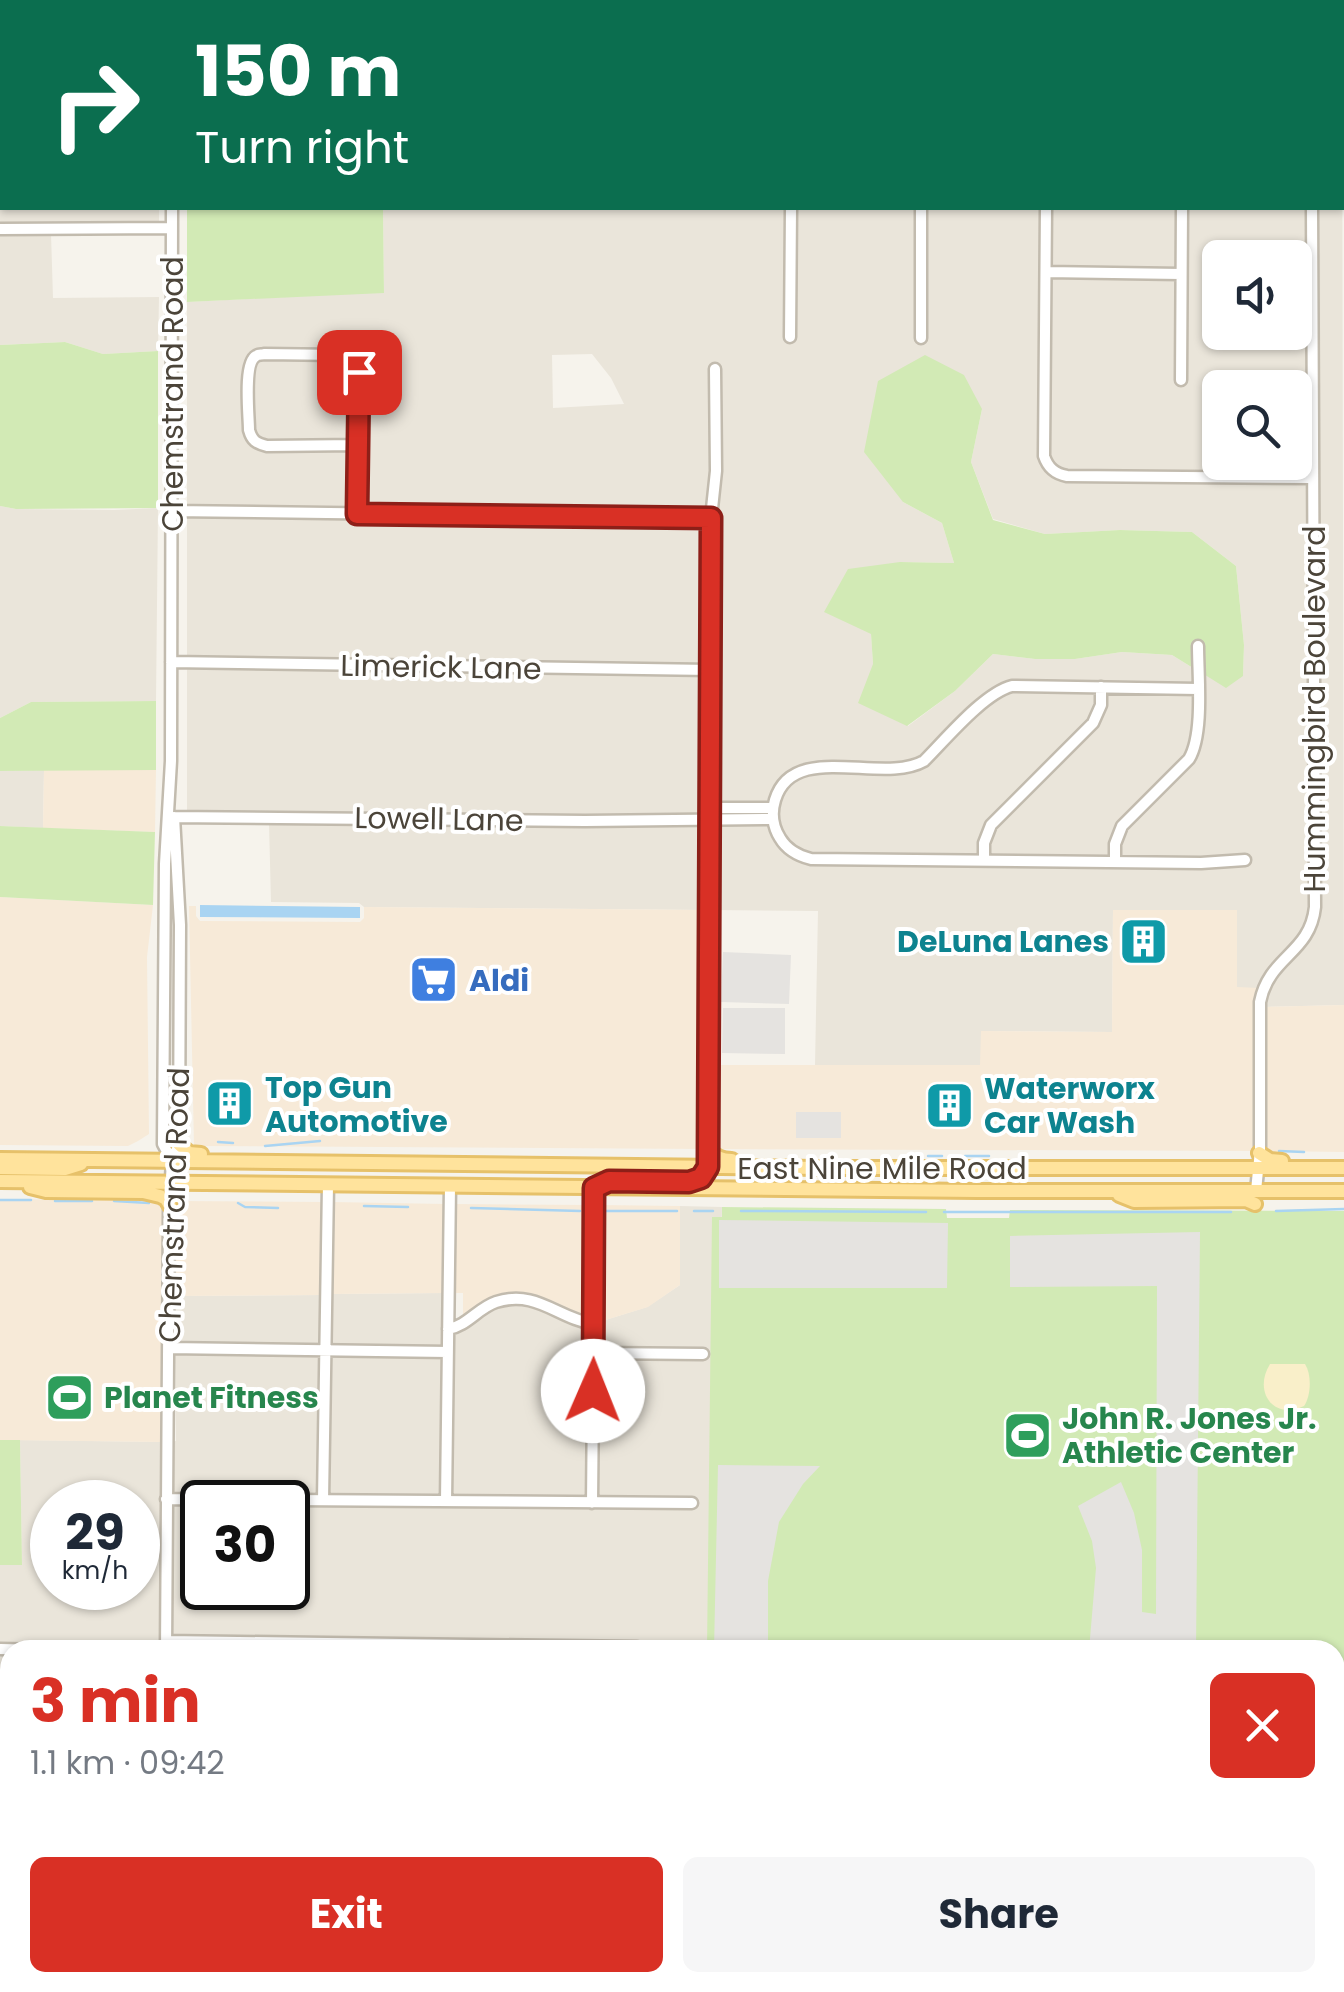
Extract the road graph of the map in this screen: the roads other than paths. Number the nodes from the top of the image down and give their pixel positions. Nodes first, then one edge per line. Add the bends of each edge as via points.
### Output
1 (172, 210) edge
2 (791, 210) edge
3 (921, 210) edge
4 (1046, 210) edge
5 (1182, 210) edge
6 (1312, 210) edge
7 (172, 228) junction
8 (0, 229) edge
9 (1046, 272) junction
10 (1181, 274) junction
11 (790, 337) dead end
12 (921, 338) dead end
13 (715, 368) dead end
14 (1181, 380) dead end
15 (358, 444) junction
16 (1313, 478) junction
17 (172, 511) junction
18 (357, 514) junction
19 (711, 518) junction
20 (1198, 646) dead end
21 (172, 662) junction
22 (711, 670) junction
23 (1101, 687) junction
24 (1198, 689) junction
25 (710, 808) junction
26 (773, 814) junction
27 (171, 817) junction
28 (710, 821) junction
29 (1245, 860) dead end
30 (984, 861) junction
31 (1115, 862) junction
32 (179, 1144) junction
33 (708, 1148) junction
34 (1259, 1153) junction
35 (535, 1155) dead end
36 (0, 1159) edge
37 (93, 1160) junction
38 (172, 1161) junction
39 (384, 1163) junction
40 (497, 1165) junction
41 (517, 1165) junction
42 (1344, 1165) edge
43 (672, 1167) junction
44 (708, 1167) junction
45 (819, 1168) junction
46 (976, 1168) junction
47 (1258, 1168) junction
48 (3, 1176) edge
49 (1344, 1176) edge
50 (172, 1183) junction
51 (328, 1185) junction
52 (450, 1186) junction
53 (594, 1188) junction
54 (708, 1190) junction
55 (857, 1190) junction
56 (1344, 1190) edge
57 (1013, 1191) junction
58 (1256, 1197) junction
59 (170, 1206) junction
60 (594, 1324) junction
61 (448, 1329) junction
62 (168, 1348) junction
63 (325, 1350) junction
64 (448, 1352) junction
65 (594, 1353) junction
66 (703, 1354) dead end
67 (166, 1498) junction
68 (323, 1500) junction
69 (446, 1501) junction
70 (592, 1503) junction
71 (692, 1504) dead end
72 (166, 1640) edge

1 - 7 street, Chemstrand Road
2 - 11 street
3 - 12 street
4 - 9 street
5 - 10 street
6 - 16 street, Hummingbird Boulevard
7 - 8 street
7 - 17 street, Chemstrand Road
9 - 10 street
9 - 16 street via 1044,456 1054,472
10 - 14 street
13 - 19 street
15 - 15 street via 359,372 350,360 264,354 251,360 251,439 266,446
15 - 18 street
16 - 34 street, Hummingbird Boulevard via 1315,907 1306,939 1273,970 1262,991
17 - 18 street
17 - 21 street, Chemstrand Road
18 - 19 street
19 - 22 street
20 - 24 street
21 - 22 street, Limerick Lane
21 - 27 street, Chemstrand Road
22 - 25 street
23 - 24 street
23 - 26 street via 1002,689 915,766 804,770 782,784
23 - 30 street via 1093,723 991,825
24 - 31 street via 1194,751 1122,826
25 - 26 street
25 - 28 street
26 - 28 street, Lowell Lane
26 - 30 street via 779,838 812,859
27 - 28 street, Lowell Lane
27 - 32 street, Chemstrand Road via 180,925
27 - 38 street, Chemstrand Road via 163,1144
28 - 33 street
29 - 31 street
30 - 31 street
32 - 38 street, Chemstrand Road
32 - 40 main road via 200,1154 475,1158
33 - 44 street
33 - 45 main road via 723,1160
34 - 42 main road via 1270,1160
34 - 47 street, Hummingbird Boulevard
35 - 43 main road via 654,1160
36 - 37 main road, East Nine Mile Road
37 - 38 main road, East Nine Mile Road
37 - 48 main road
38 - 39 main road, East Nine Mile Road
38 - 48 main road via 161,1174
38 - 50 street, Chemstrand Road
39 - 40 main road, East Nine Mile Road
39 - 50 main road via 352,1172 199,1168 179,1173
40 - 41 main road, East Nine Mile Road
41 - 43 main road, East Nine Mile Road
41 - 52 main road via 468,1172
42 - 47 main road, East Nine Mile Road
43 - 44 main road, East Nine Mile Road
44 - 45 main road, East Nine Mile Road
44 - 53 main road via 689,1182 609,1181
44 - 54 street
45 - 46 main road, East Nine Mile Road
46 - 47 main road, East Nine Mile Road
46 - 55 main road via 967,1185
47 - 57 main road via 1243,1183 1034,1184
47 - 58 street, Hummingbird Boulevard
48 - 50 main road, East Nine Mile Road
48 - 59 main road via 46,1192 143,1192
49 - 58 main road via 1270,1178
50 - 51 main road, East Nine Mile Road
50 - 59 street, Chemstrand Road
51 - 52 main road, East Nine Mile Road
51 - 63 street
52 - 53 main road, East Nine Mile Road
52 - 61 street
53 - 54 main road, East Nine Mile Road
53 - 60 street
54 - 55 main road, East Nine Mile Road
55 - 57 main road, East Nine Mile Road
56 - 58 main road, East Nine Mile Road
57 - 58 main road, East Nine Mile Road
59 - 62 street, Chemstrand Road
60 - 61 street via 535,1301 511,1299
60 - 65 street
61 - 64 street
62 - 63 street
62 - 67 street, Chemstrand Road
63 - 64 street
63 - 68 street
64 - 69 street
65 - 66 street
65 - 70 street
67 - 68 street
67 - 72 street, Chemstrand Road
68 - 69 street
69 - 70 street
70 - 71 street

